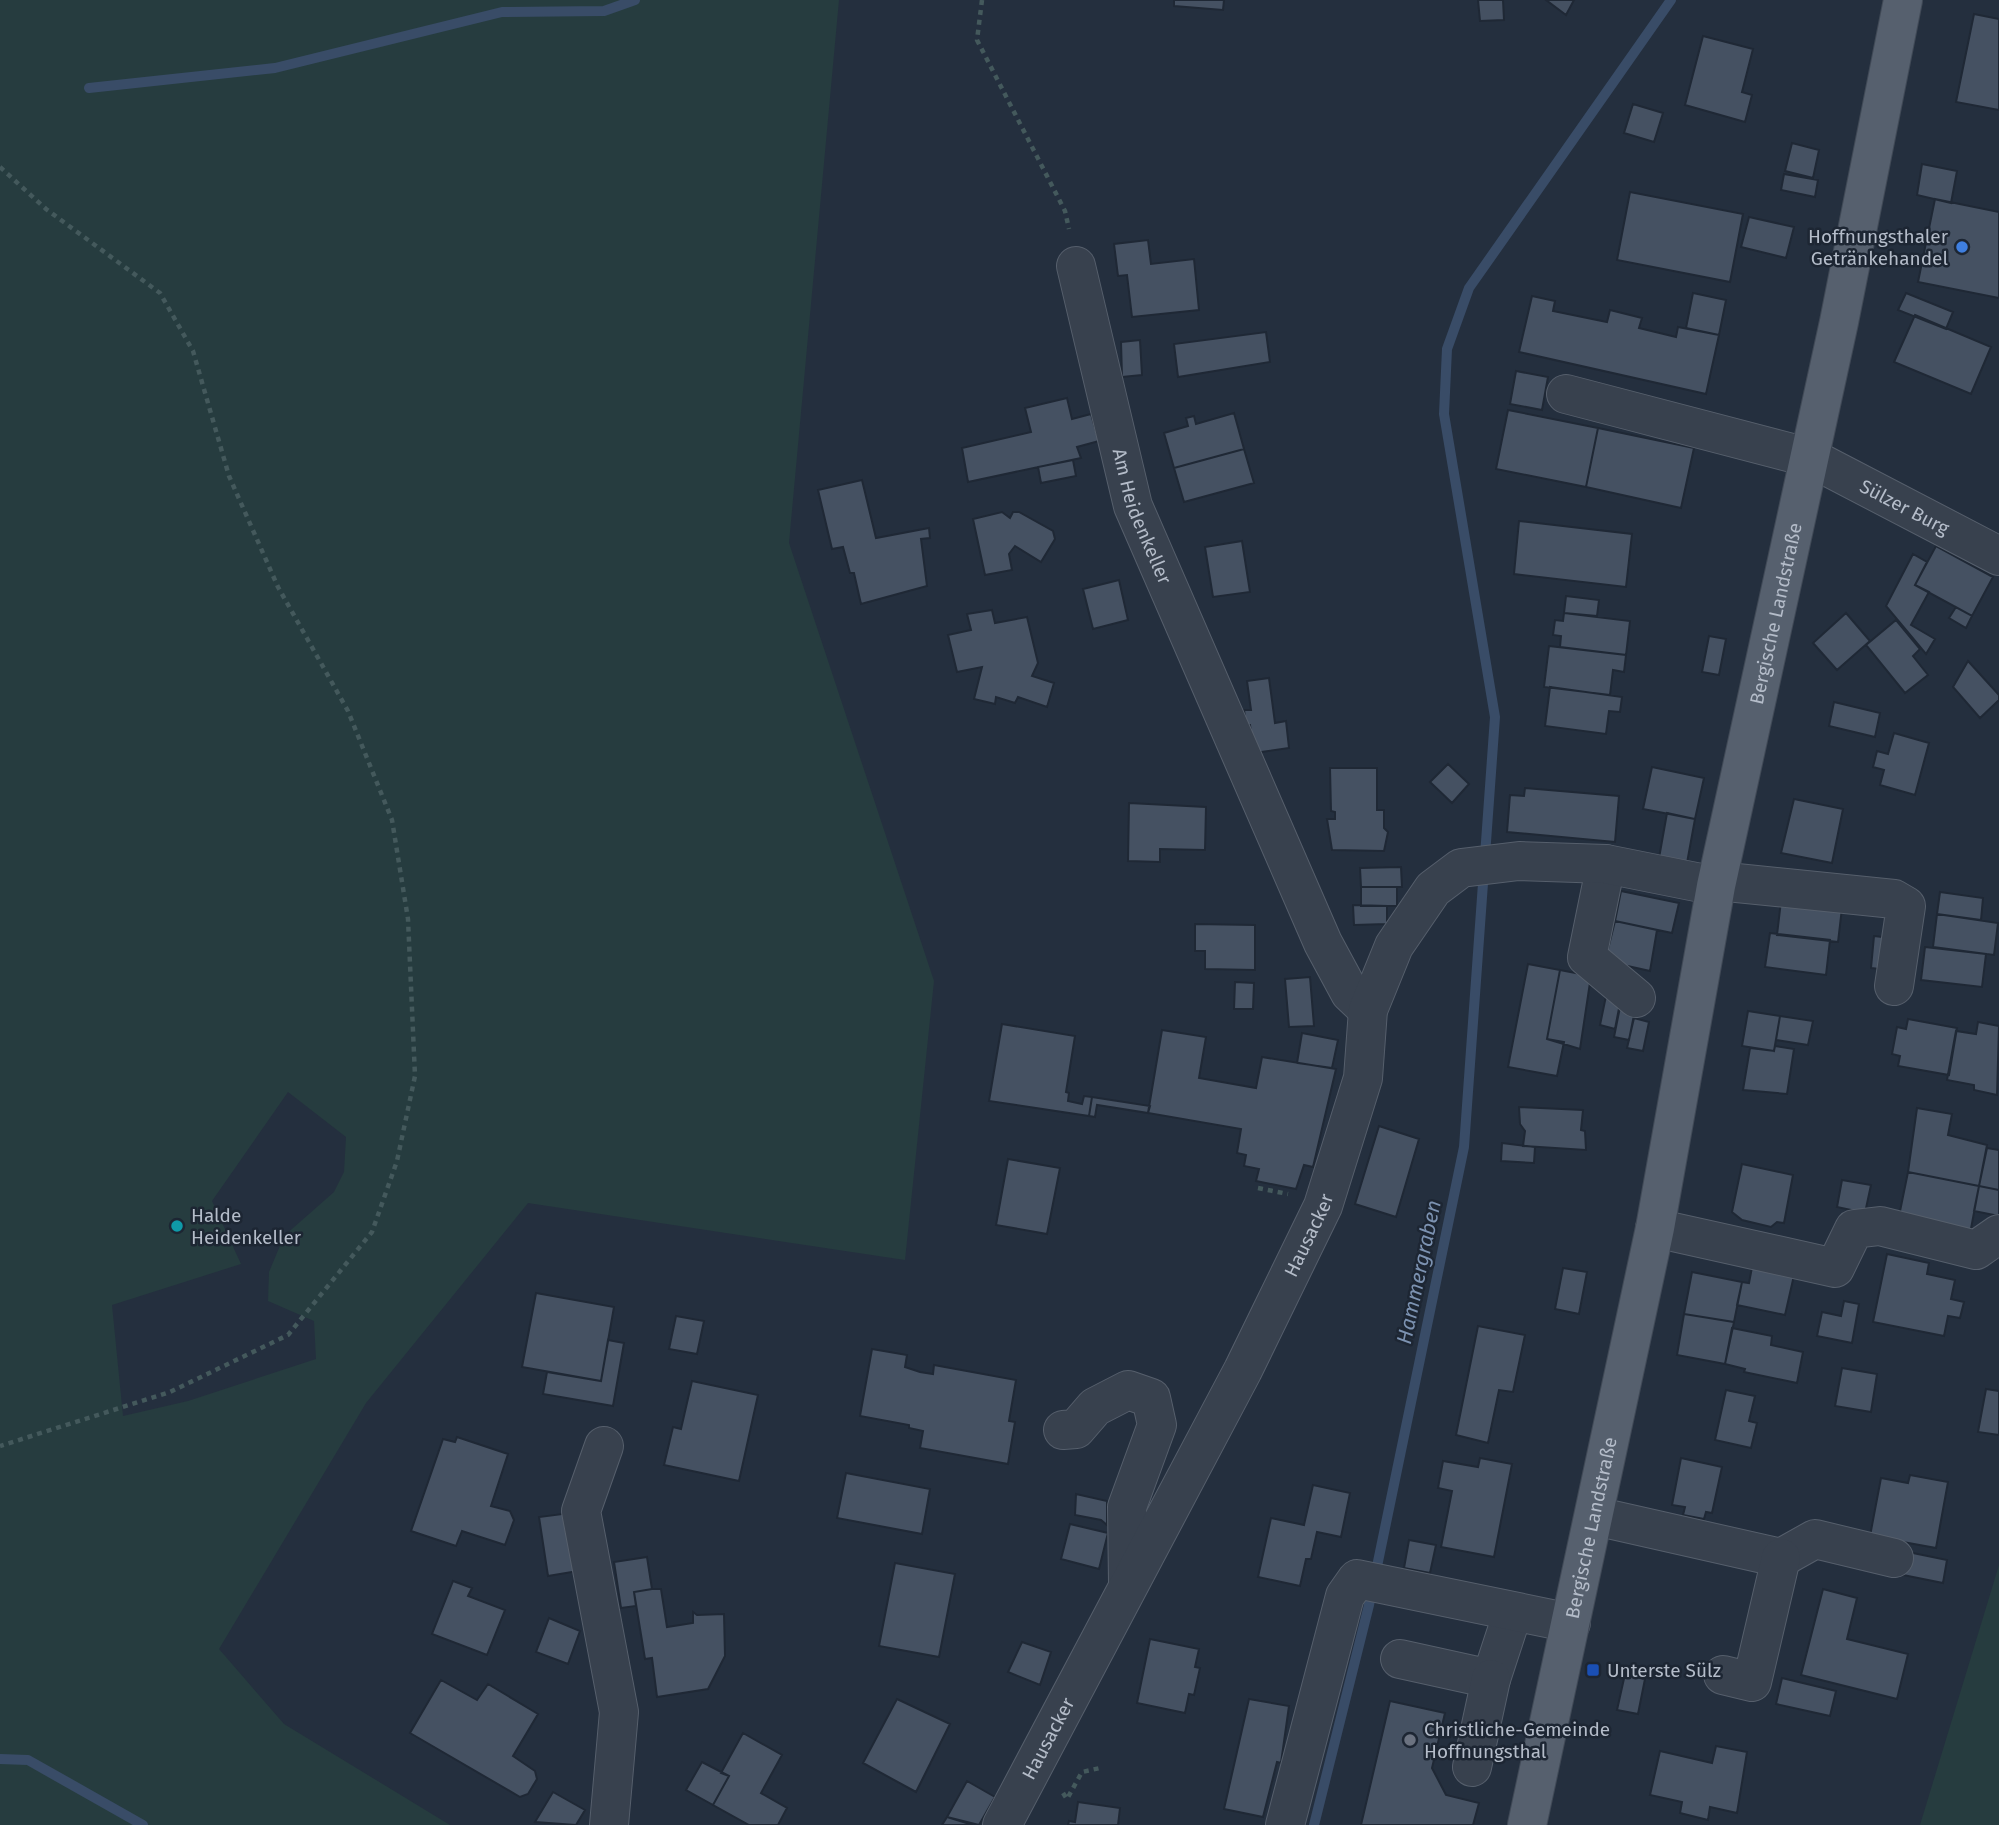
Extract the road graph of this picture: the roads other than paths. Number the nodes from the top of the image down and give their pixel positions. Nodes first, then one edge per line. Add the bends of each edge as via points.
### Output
1 (1903, 0) edge
2 (1076, 266) road end
3 (1566, 394) dead end
4 (1811, 458) junction
5 (1999, 556) edge
6 (1606, 864) junction
7 (1716, 884) junction
8 (1894, 986) dead end
9 (1636, 998) dead end
10 (1368, 1010) junction
11 (1655, 1228) junction
12 (1999, 1234) edge
13 (1063, 1430) dead end
14 (604, 1447) dead end
15 (1595, 1516) junction
16 (1781, 1558) junction
17 (1894, 1558) dead end
18 (1128, 1588) junction
19 (1513, 1612) junction
20 (1571, 1623) junction
21 (1400, 1659) dead end
22 (1723, 1675) dead end
23 (1491, 1679) junction
24 (1472, 1768) dead end
25 (609, 1825) edge
26 (1003, 1825) edge
27 (1285, 1825) edge
28 (1527, 1825) edge

1 - 4 main road, Bergische Landstraße
2 - 10 street, Am Heidenkeller via 1133,506 1323,943 1350,993
3 - 4 street, Sülzer Burg
4 - 5 street, Sülzer Burg
4 - 7 main road, Bergische Landstraße
6 - 7 street, Hausacker
6 - 9 street via 1587,957
6 - 10 street, Hausacker via 1519,861 1461,869 1433,889 1400,936
7 - 8 street, Hausacker via 1894,899 1906,906
7 - 11 main road, Bergische Landstraße
10 - 18 street, Hausacker via 1363,1078 1324,1206
11 - 12 street via 1835,1268 1854,1229 1880,1226 1976,1250
11 - 15 main road, Bergische Landstraße
13 - 18 street via 1076,1429 1095,1407 1128,1390 1152,1398 1157,1425 1127,1507
14 - 25 street via 581,1511 619,1712
15 - 16 street
15 - 20 main road, Bergische Landstraße
16 - 17 street via 1815,1539
16 - 22 street via 1752,1682
18 - 26 street, Hausacker
19 - 20 street
19 - 23 street
19 - 27 street via 1372,1582 1345,1596
20 - 28 main road, Bergische Landstraße
21 - 23 street
23 - 24 street

